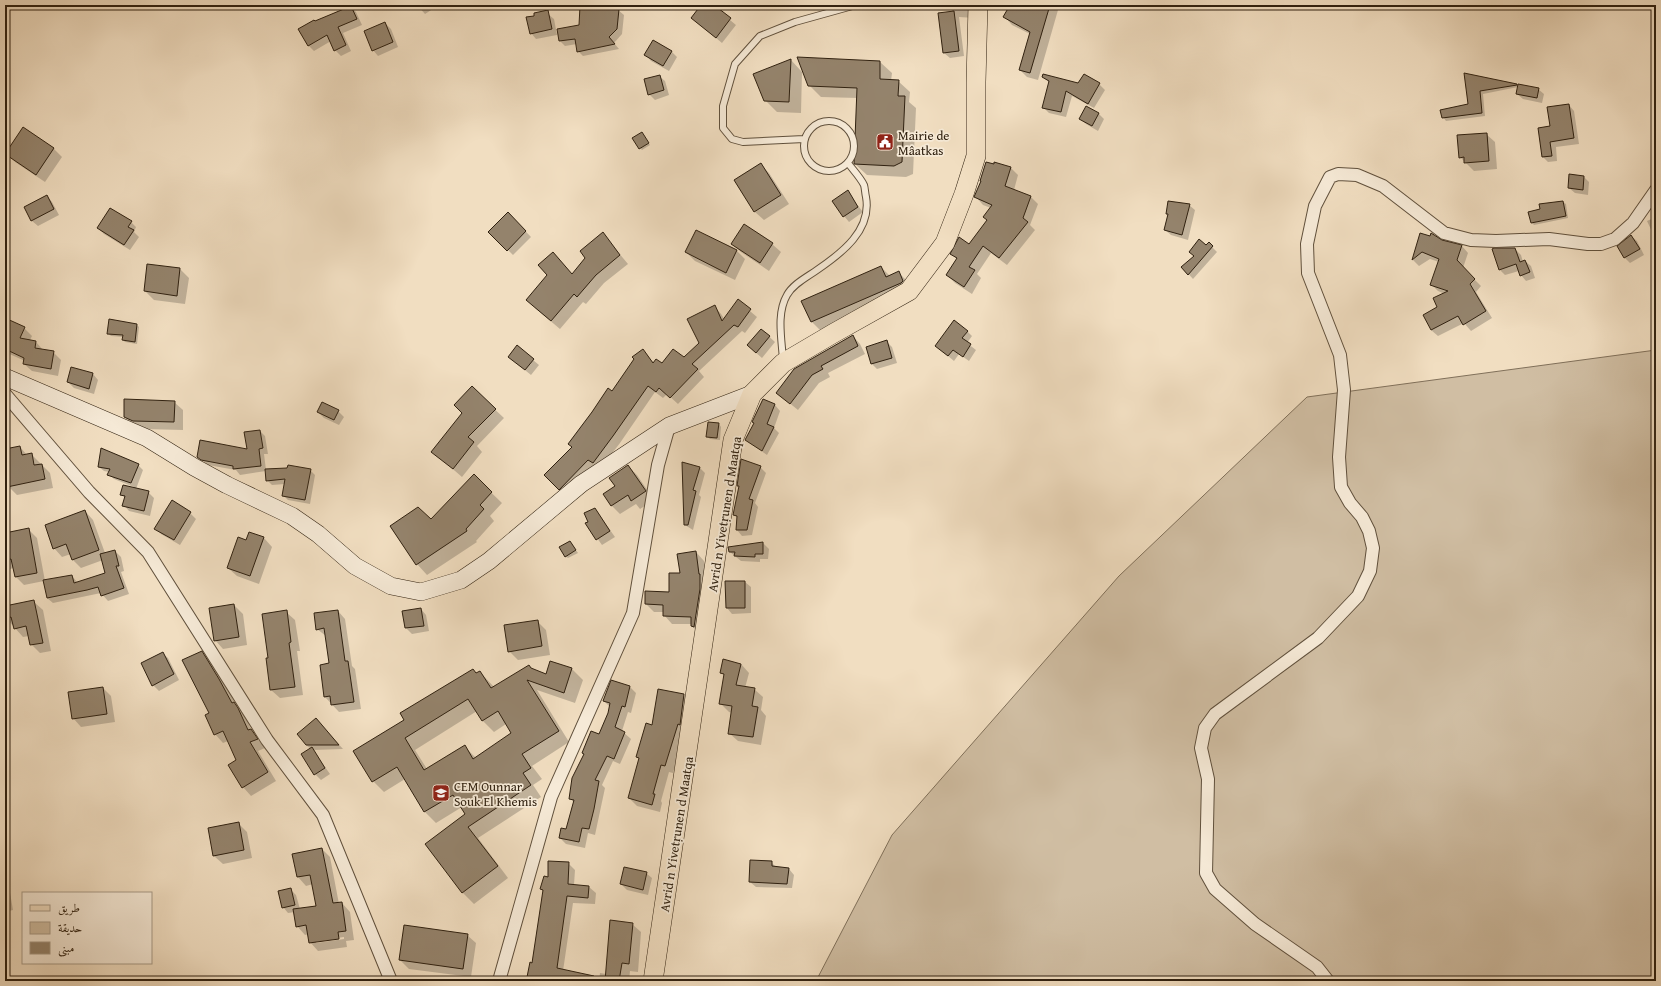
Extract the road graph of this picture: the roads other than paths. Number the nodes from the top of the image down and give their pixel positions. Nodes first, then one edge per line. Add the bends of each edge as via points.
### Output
1 (856, 5) edge
2 (978, 5) edge
3 (804, 139) junction
4 (848, 163) junction
5 (1656, 190) edge
6 (783, 363) junction
7 (5, 377) edge
8 (5, 394) edge
9 (752, 394) junction
10 (669, 426) junction
11 (391, 981) edge
12 (499, 981) edge
13 (653, 981) edge
14 (1328, 981) edge

1 - 3 lane via 795,22 760,36 735,64 724,106 723,128 732,139 743,142
2 - 6 main road, Avrid n Yivetṛunen d Maatqa via 976,156 945,243 909,292
3 - 4 lane via 805,155 815,168 831,171
3 - 4 lane via 814,125 822,121 839,122 846,127 854,142 854,151
4 - 6 lane via 864,185 866,219 856,237 786,295 780,328
5 - 14 street via 1633,223 1615,239 1601,244 1549,239 1470,240 1444,233 1383,186 1357,174 1338,174 1330,177 1315,206 1307,244 1308,273 1340,355 1344,390 1339,457 1341,487 1369,531 1373,548 1370,571 1358,596 1318,638 1215,714 1205,728 1200,748 1208,779 1206,873 1215,889 1255,924 1317,967
6 - 9 main road, Avrid n Yivetṛunen d Maatqa
7 - 10 street via 147,438 214,478 292,516 318,534 355,566 391,586 421,592 461,580 489,561 581,484
8 - 11 street via 89,492 148,552 267,740 323,815
9 - 10 street
9 - 13 main road, Avrid n Yivetṛunen d Maatqa via 734,440
10 - 12 street via 658,465 633,613 551,797

